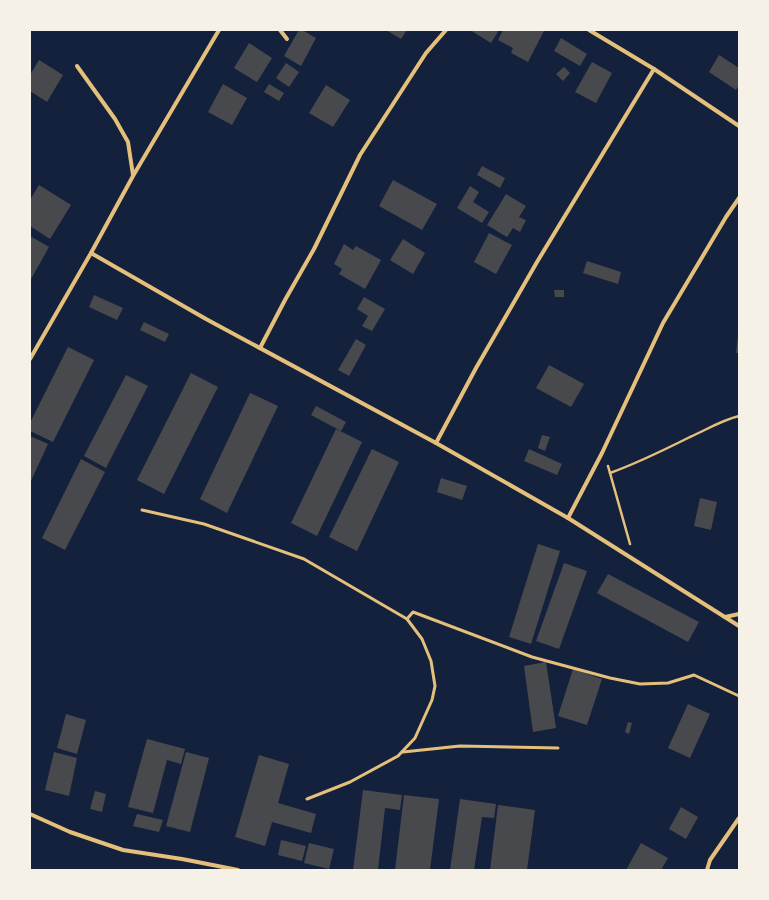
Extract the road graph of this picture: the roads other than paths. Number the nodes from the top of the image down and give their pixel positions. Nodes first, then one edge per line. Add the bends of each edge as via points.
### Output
1 (219, 30) edge
2 (280, 30) edge
3 (446, 30) edge
4 (589, 30) edge
5 (287, 39) dead end
6 (77, 66) dead end
7 (654, 69) junction
8 (739, 126) edge
9 (133, 176) junction
10 (739, 198) edge
11 (91, 253) junction
12 (260, 348) junction
13 (30, 359) edge
14 (436, 443) junction
15 (142, 510) dead end
16 (568, 518) junction
17 (739, 614) edge
18 (725, 617) junction
19 (407, 619) junction
20 (739, 626) edge
21 (739, 696) edge
22 (558, 748) dead end
23 (402, 752) junction
24 (307, 799) dead end
25 (30, 814) edge
26 (739, 818) edge
27 (238, 870) edge
28 (707, 870) edge

1 - 9 street
2 - 5 street
3 - 12 street via 426,53 360,155 314,249
4 - 7 street
6 - 9 street via 115,119 128,142
7 - 8 street
7 - 14 street via 537,262
9 - 11 street
10 - 16 street via 664,323
11 - 12 street
11 - 13 street
12 - 14 street
14 - 16 street
15 - 19 lane via 204,524 304,560
16 - 18 street
17 - 18 street
18 - 20 street
19 - 21 lane via 413,612 532,657 610,678 640,684 668,683 694,675
19 - 23 lane via 422,639 431,661 435,686 432,700 415,738
22 - 23 lane via 460,746
23 - 24 lane via 350,782
25 - 27 street via 70,832 123,850
26 - 28 street via 710,860

